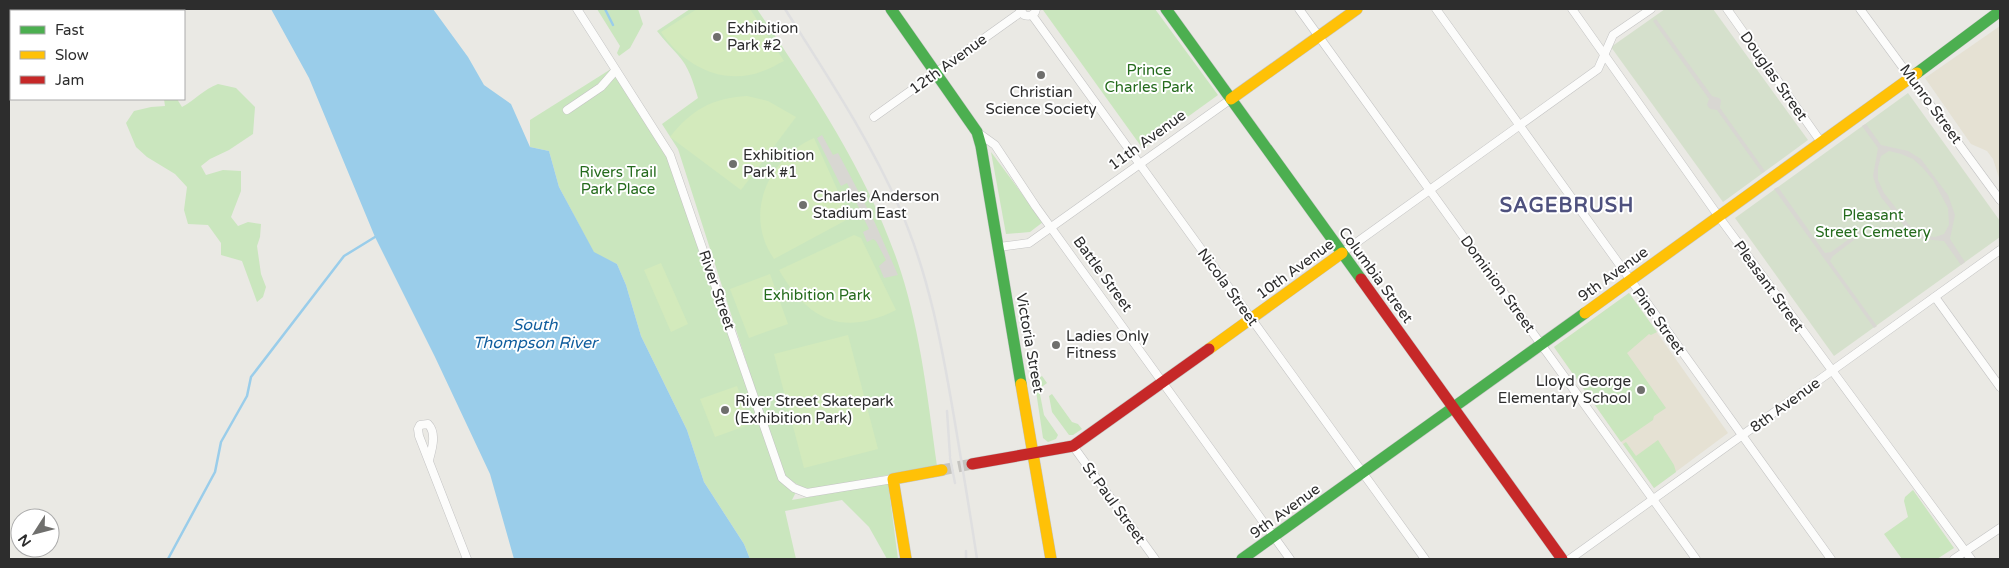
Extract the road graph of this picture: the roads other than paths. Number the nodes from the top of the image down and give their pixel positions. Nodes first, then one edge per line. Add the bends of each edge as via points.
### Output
1 (577, 9) edge
2 (891, 9) edge
3 (1166, 9) edge
4 (1299, 9) edge
5 (1357, 9) edge
6 (1436, 9) edge
7 (1572, 9) edge
8 (1651, 9) edge
9 (1727, 9) edge
10 (1860, 9) edge
11 (1021, 10) edge
12 (2000, 11) edge
13 (1034, 12) edge
14 (1318, 36) junction
15 (1605, 53) junction
16 (615, 71) junction
17 (937, 72) junction
18 (1912, 78) junction
19 (1231, 99) junction
20 (567, 110) dead end
21 (874, 117) dead end
22 (1520, 126) junction
23 (977, 132) junction
24 (1821, 142) junction
25 (1139, 164) junction
26 (1430, 190) junction
27 (2000, 200) edge
28 (1719, 217) junction
29 (1050, 226) junction
30 (999, 247) junction
31 (2000, 250) edge
32 (1342, 253) junction
33 (1630, 280) junction
34 (1935, 297) junction
35 (1251, 319) junction
36 (1541, 345) junction
37 (1832, 371) junction
38 (1162, 382) junction
39 (2000, 387) edge
40 (1453, 408) junction
41 (1742, 436) junction
42 (1073, 446) junction
43 (1032, 454) junction
44 (429, 460) dead end
45 (972, 464) tunnel mouth
46 (942, 470) tunnel mouth
47 (1363, 473) junction
48 (893, 479) junction
49 (1653, 500) junction
50 (2000, 528) edge
51 (1274, 537) junction
52 (1965, 551) junction
53 (468, 559) edge
54 (906, 559) edge
55 (1051, 559) edge
56 (1156, 559) edge
57 (1242, 559) edge
58 (1290, 559) edge
59 (1425, 559) edge
60 (1562, 559) edge
61 (1570, 559) edge
62 (1696, 559) edge
63 (1831, 559) edge
64 (1954, 559) edge
65 (1971, 559) edge

1 - 16 street, River Street
2 - 17 street, Battle Street
3 - 19 street, Columbia Street
4 - 14 street, Dominion Street
5 - 14 street, 11th Avenue
6 - 22 street, Pine Street
7 - 15 street, Pleasant Street
8 - 15 street, 10th Avenue via 1613,36
9 - 24 street, Douglas Street
10 - 18 street, Munro Street
11 - 13 street via 1026,16
11 - 17 street, 12th Avenue
12 - 18 street, 9th Avenue
13 - 25 street, Nicola Street
14 - 19 street, 11th Avenue
14 - 26 street, Dominion Street
15 - 22 street, 10th Avenue via 1598,69
15 - 28 street, Pleasant Street
16 - 20 street via 601,87
16 - 48 street, River Street via 670,155 782,478 807,493
17 - 21 street, 12th Avenue
17 - 23 street, Battle Street
18 - 24 street, 9th Avenue
18 - 27 street, Munro Street
19 - 25 street, 11th Avenue
19 - 32 street, Columbia Street
22 - 26 street, 10th Avenue
22 - 33 street, Pine Street
23 - 29 street, Battle Street via 995,145
23 - 30 street, Victoria Street
24 - 28 street, 9th Avenue
25 - 29 street, 11th Avenue
25 - 35 street, Nicola Street
26 - 32 street, 10th Avenue
26 - 36 street, Dominion Street
28 - 33 street, 9th Avenue
28 - 37 street, Pleasant Street
29 - 30 street, 11th Avenue via 1029,243
29 - 38 street, Battle Street
30 - 43 street, Victoria Street
31 - 34 street, 8th Avenue
32 - 35 street, 10th Avenue
32 - 40 street, Columbia Street
33 - 36 street, 9th Avenue
33 - 41 street, Pine Street
34 - 37 street, 8th Avenue
34 - 39 street
35 - 38 street, 10th Avenue
35 - 47 street, Nicola Street
36 - 40 street, 9th Avenue
36 - 49 street, Dominion Street
37 - 41 street, 8th Avenue
37 - 52 street, Pleasant Street
38 - 42 street, 10th Avenue
38 - 51 street, Battle Street
40 - 47 street, 9th Avenue
40 - 60 street, Columbia Street
41 - 49 street, 8th Avenue
41 - 63 street, Pine Street
42 - 43 street, 10th Avenue
42 - 56 street, St Paul Street
43 - 45 street, 10th Avenue
43 - 55 street, Victoria Street
44 - 53 street
46 - 48 street
47 - 51 street, 9th Avenue
47 - 59 street, Nicola Street
48 - 54 street
49 - 61 street, 8th Avenue
49 - 62 street, Dominion Street
50 - 52 street
51 - 57 street, 9th Avenue
51 - 58 street, Battle Street
52 - 64 street
52 - 65 street, Pleasant Street

